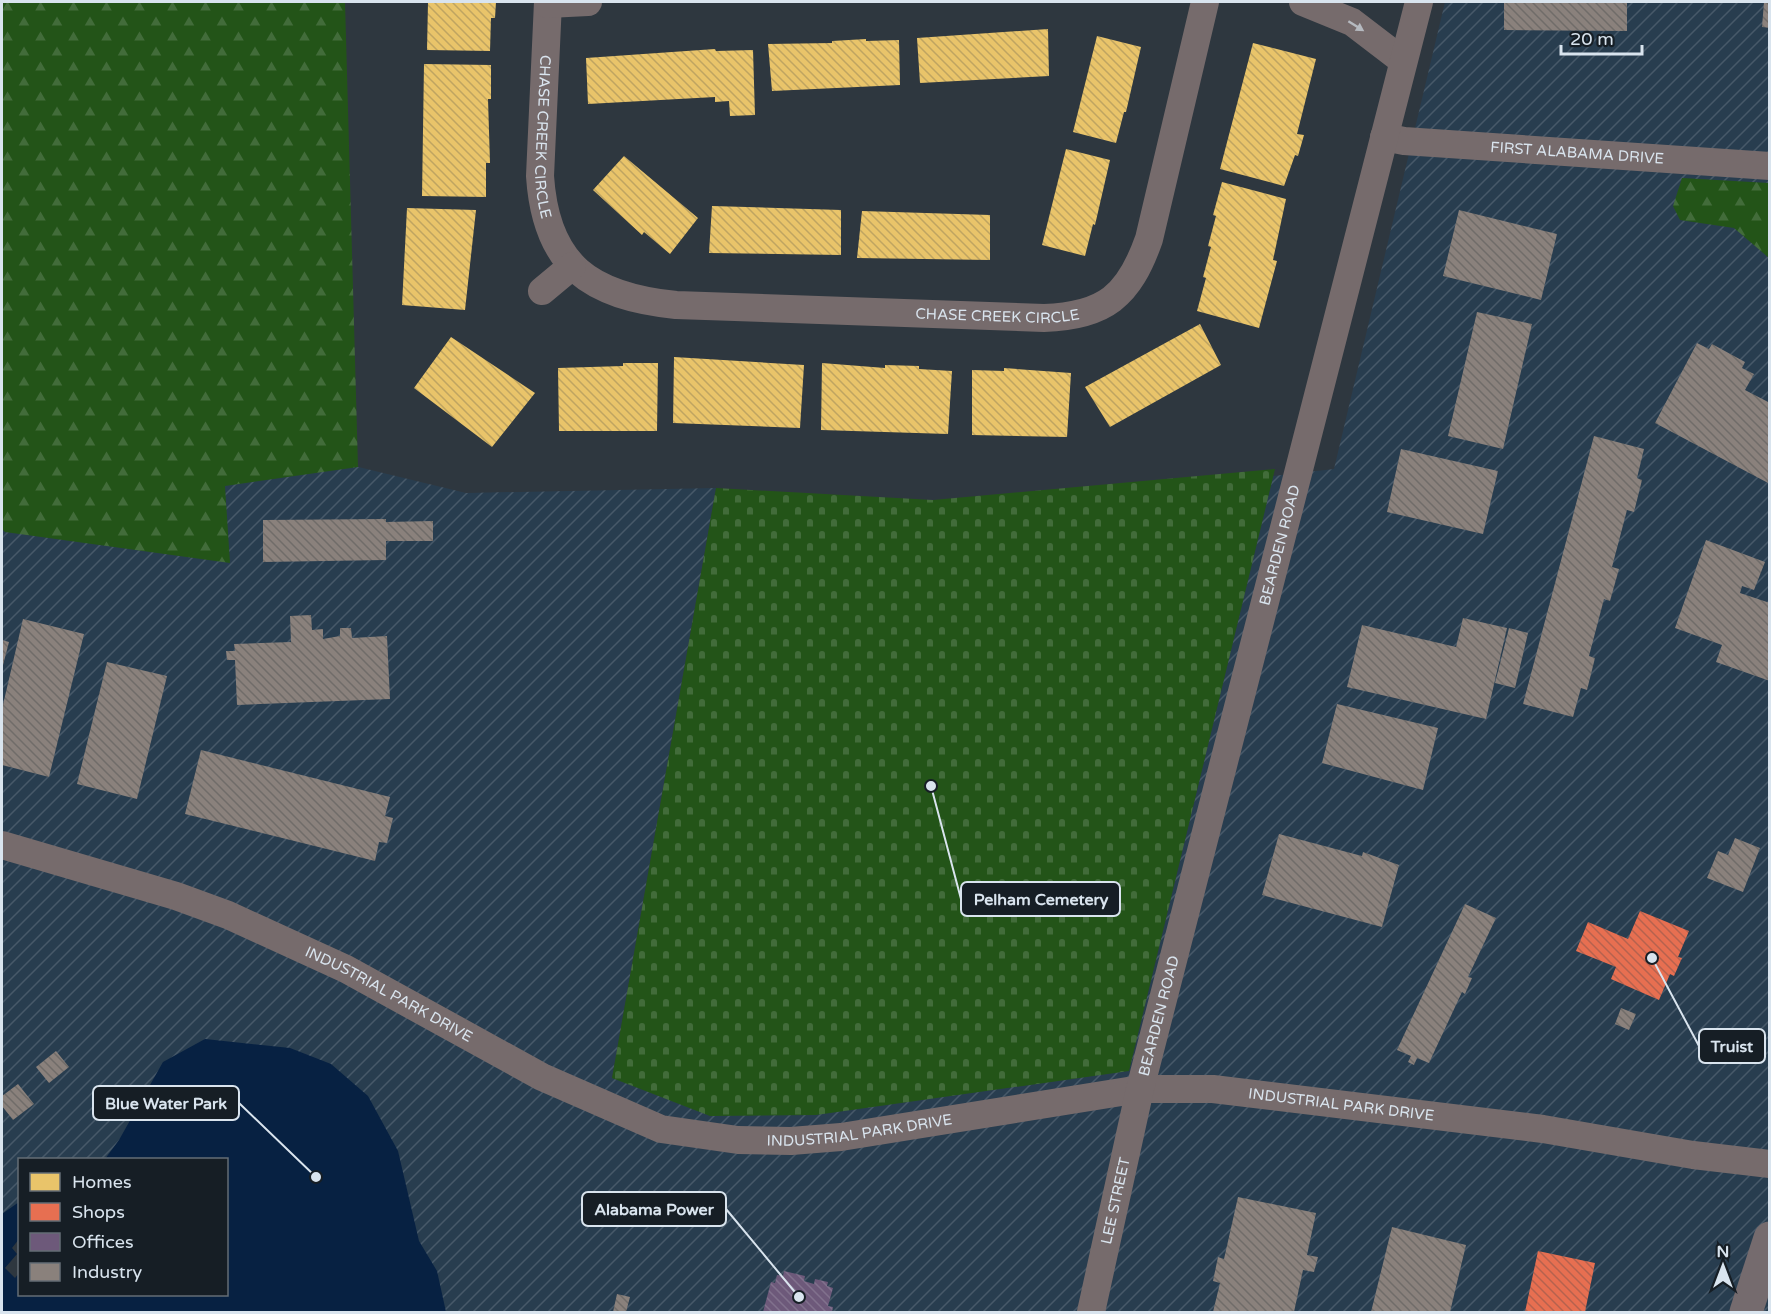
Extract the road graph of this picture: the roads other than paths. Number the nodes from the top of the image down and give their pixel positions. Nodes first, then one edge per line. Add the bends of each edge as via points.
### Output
1 (588, 2) edge
2 (1205, 2) edge
3 (1303, 2) edge
4 (1419, 2) edge
5 (548, 3) edge
6 (1403, 61) junction
7 (1384, 136) junction
8 (1770, 166) edge
9 (572, 266) junction
10 (543, 291) dead end
11 (2, 845) edge
12 (1140, 1089) junction
13 (1770, 1164) edge
14 (1770, 1238) edge
15 (1091, 1312) edge
16 (1746, 1312) edge

1 - 5 street, CHASE CREEK CIRCLE
2 - 9 street, CHASE CREEK CIRCLE via 1140,265 1127,286 1092,312 1044,318 676,305 649,302 606,289
3 -> 6 street via 1352,22
4 - 6 street, BEARDEN ROAD
5 - 9 street, CHASE CREEK CIRCLE via 542,205 549,229
6 - 7 street, BEARDEN ROAD
7 - 8 street, FIRST ALABAMA DRIVE via 1404,141
7 - 12 street, BEARDEN ROAD
9 - 10 street
11 - 12 street, INDUSTRIAL PARK DRIVE via 228,915 346,969 542,1077 629,1116 683,1134 738,1140 841,1137
12 - 13 street, INDUSTRIAL PARK DRIVE via 1213,1089 1292,1097 1544,1128 1693,1155
12 - 15 street, LEE STREET
14 - 16 main road

